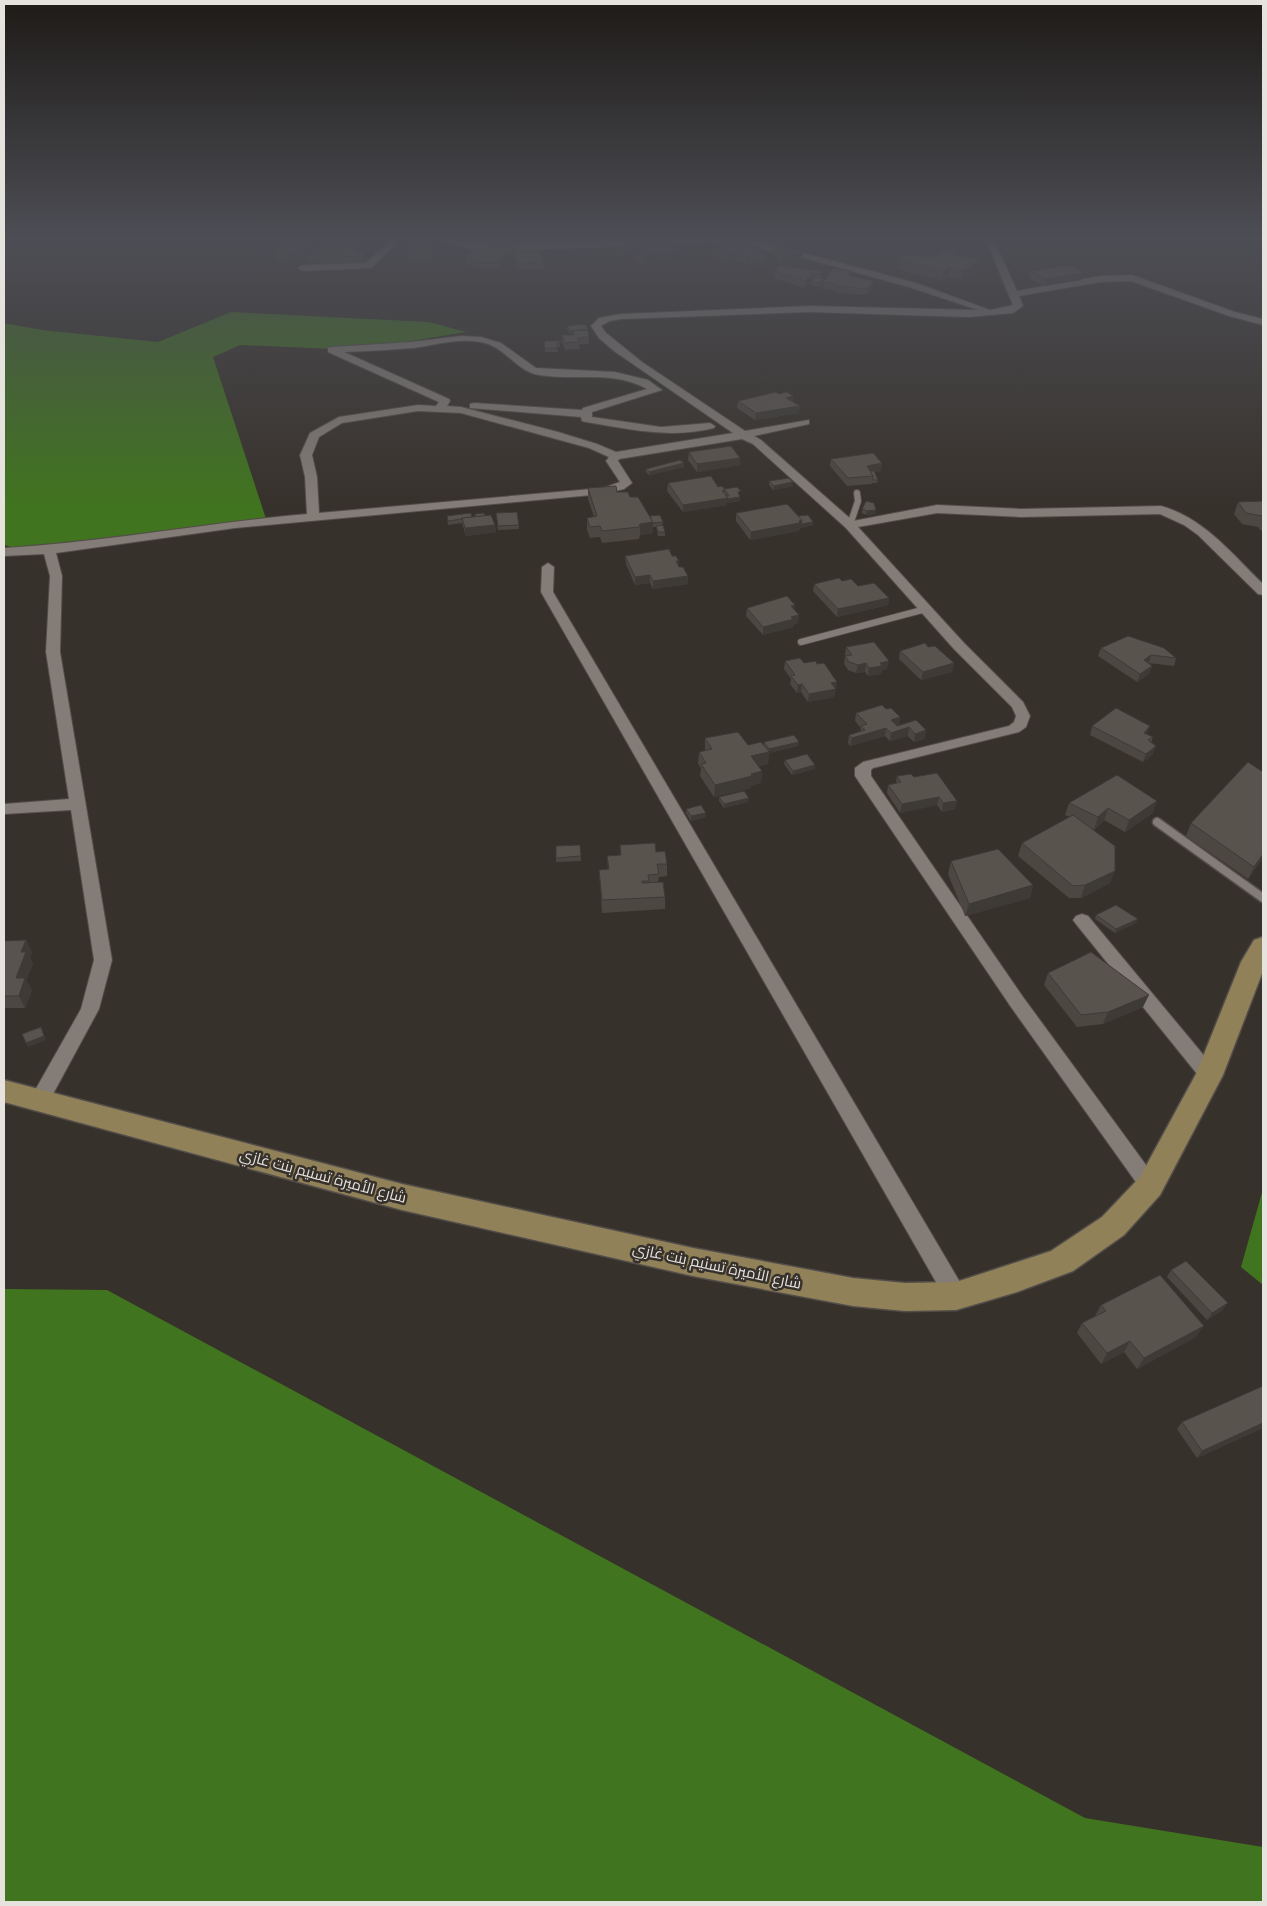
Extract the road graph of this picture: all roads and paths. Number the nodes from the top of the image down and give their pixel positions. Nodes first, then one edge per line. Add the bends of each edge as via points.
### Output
1 (597, 329) edge
2 (438, 409) junction
3 (586, 414) junction
4 (805, 422) dead end
5 (710, 426) dead end
6 (743, 435) junction
7 (615, 456) junction
8 (857, 493) dead end
9 (313, 517) junction
10 (850, 526) junction
11 (49, 550) junction
12 (4, 552) edge
13 (548, 567) dead end
14 (1263, 591) edge
15 (926, 609) junction
16 (801, 642) dead end
17 (78, 804) junction
18 (4, 809) edge
19 (1157, 822) dead end
20 (1263, 898) edge
21 (1082, 920) dead end
22 (1263, 946) edge
23 (1209, 1075) junction
24 (4, 1091) edge
25 (39, 1101) junction
26 (1150, 1186) junction
27 (956, 1296) junction

1 - 6 street via 599,334 620,351
2 - 3 street via 465,406
2 - 3 street via 445,401 331,350 465,338 491,342 536,372 618,375 645,382 657,390 587,410
2 - 7 street via 461,410 554,434
2 - 9 street via 418,408 339,420 314,434 306,455 312,477
3 - 5 street via 586,419 658,431 685,432
4 - 6 street
6 - 7 street
6 - 10 street via 757,442
7 - 9 street via 612,461 626,483 620,488
8 - 10 lane via 858,501
9 - 11 street via 235,524
10 - 14 street via 937,509 1014,513 1161,510 1177,515 1194,527
10 - 15 street
11 - 12 street
11 - 17 street via 56,576 53,652
13 - 27 street via 547,592
15 - 16 lane
15 - 26 street via 1018,706 1024,721 1009,730 868,765 863,768 863,776 1023,1010
17 - 18 street
17 - 25 street via 103,960 90,1009
19 - 20 lane
21 - 23 street
22 - 23 main road, شارع الأميرة تسنيم بنت غازي
23 - 26 main road, شارع الأميرة تسنيم بنت غازي
24 - 25 main road, شارع الأميرة تسنيم بنت غازي
25 - 27 main road, شارع الأميرة تسنيم بنت غازي via 402,1197 693,1262 853,1292 905,1297
26 - 27 main road, شارع الأميرة تسنيم بنت غازي via 1113,1226 1062,1261

